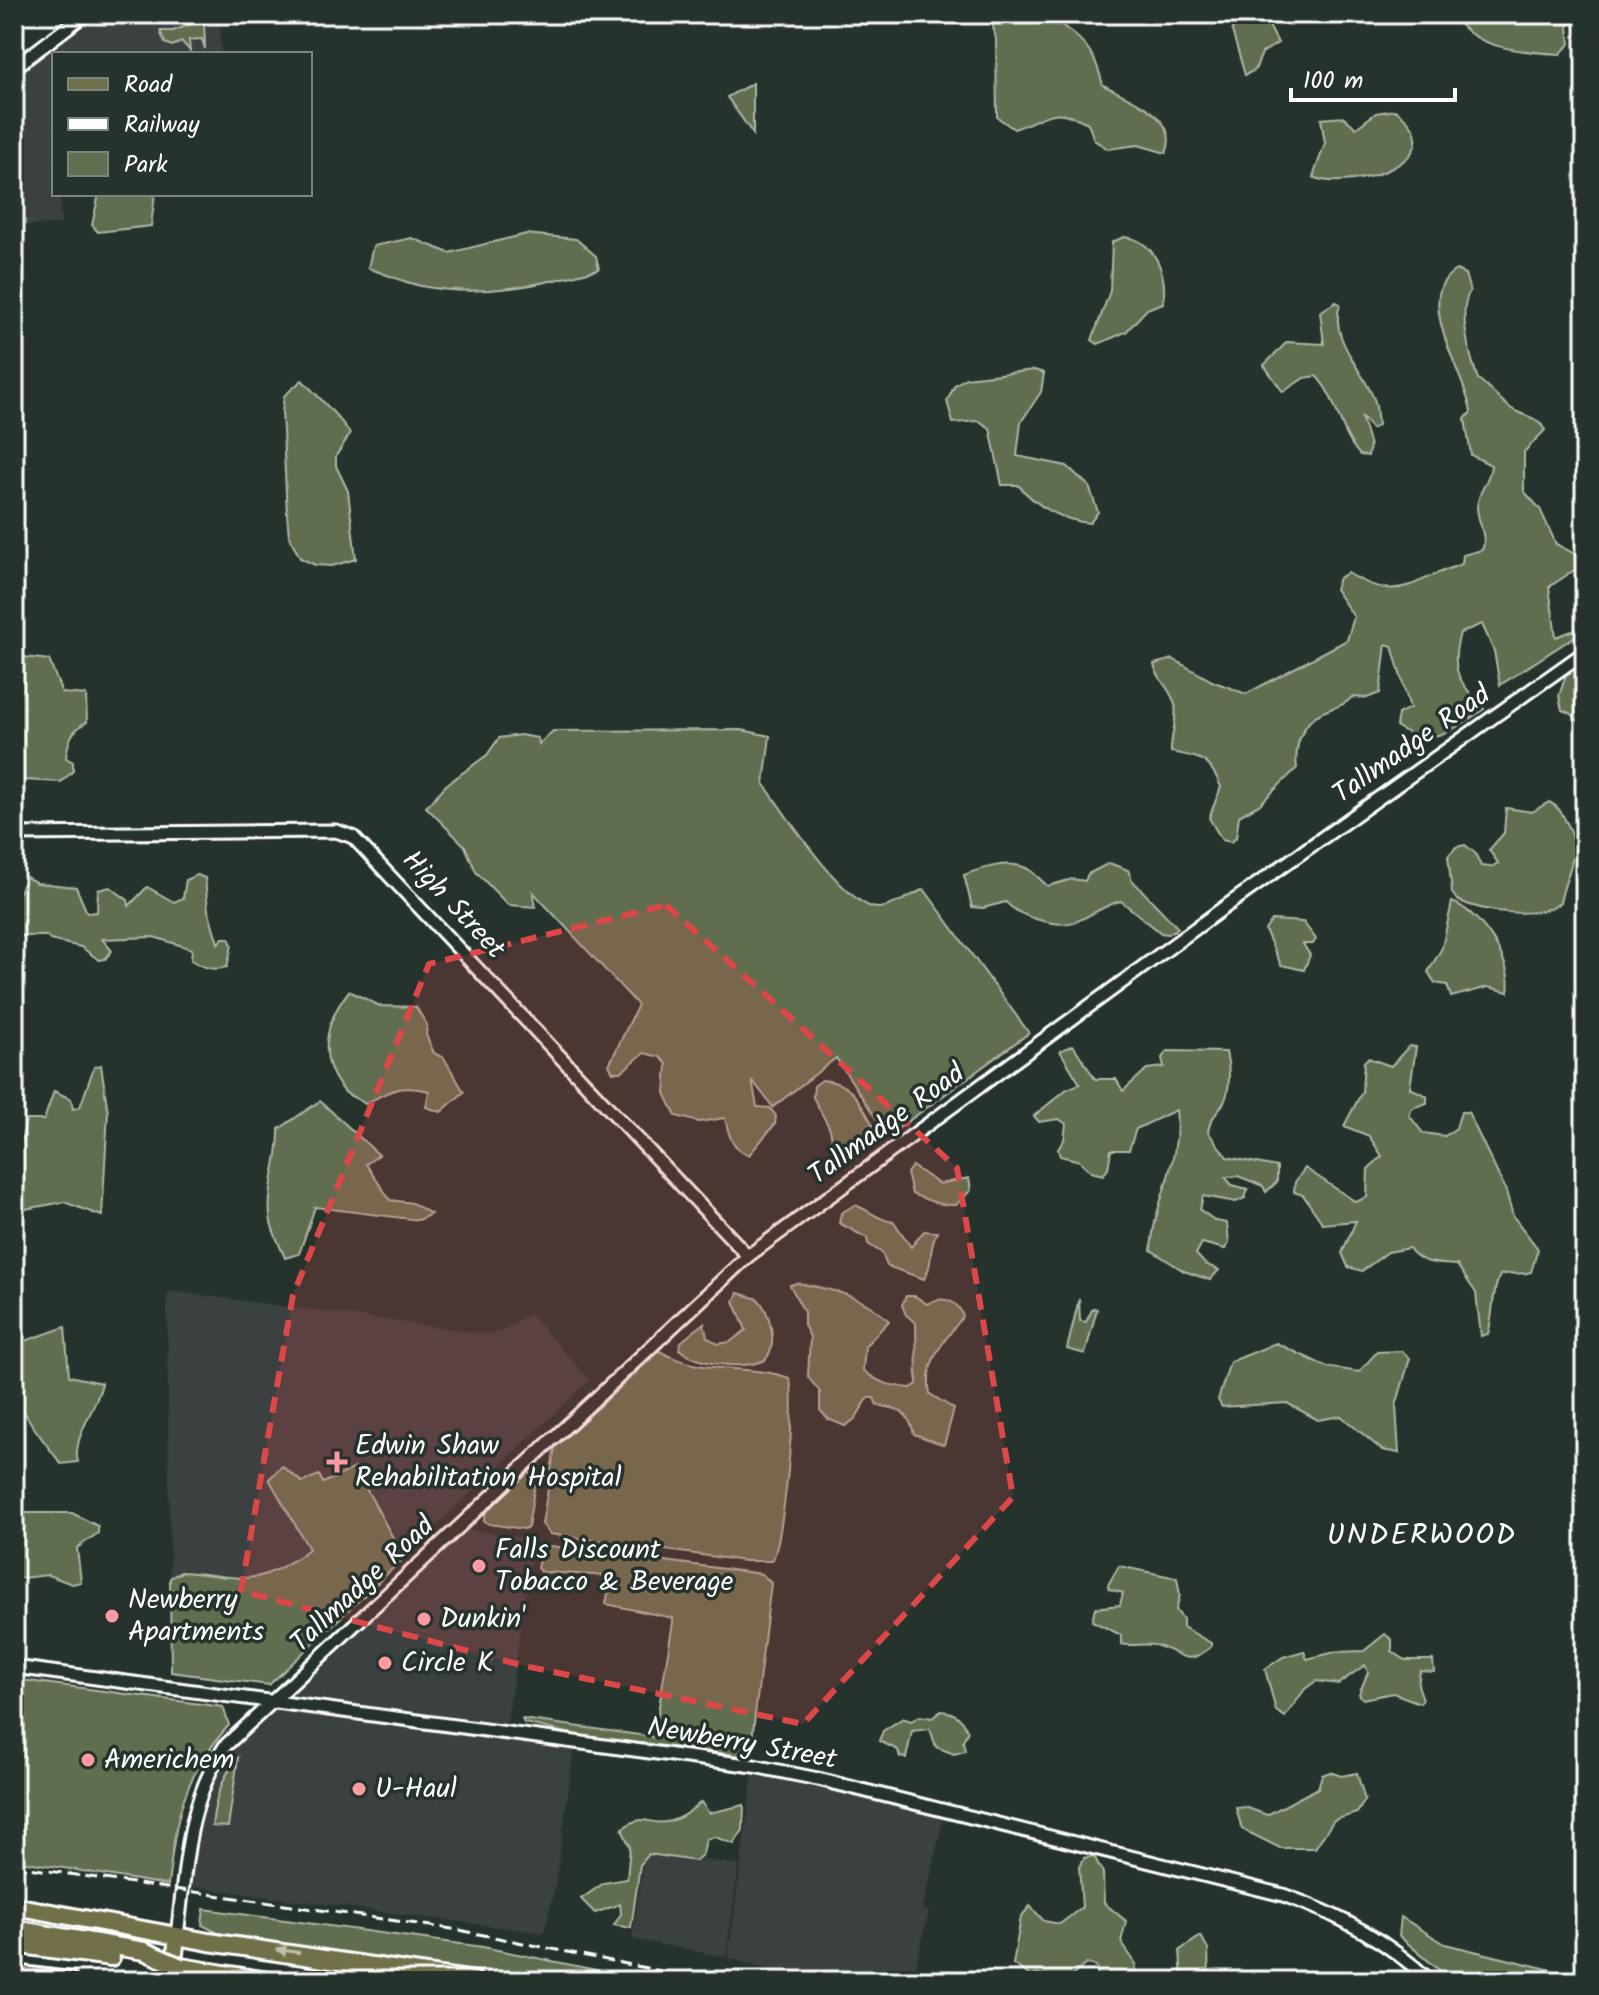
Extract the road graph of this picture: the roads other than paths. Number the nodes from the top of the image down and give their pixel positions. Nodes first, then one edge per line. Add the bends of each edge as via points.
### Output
1 (85, 14) edge
2 (14, 68) edge
3 (1585, 652) edge
4 (14, 834) edge
5 (748, 1256) junction
6 (14, 1667) edge
7 (271, 1702) junction
8 (14, 1906) edge
9 (14, 1929) edge
10 (177, 1935) junction
11 (14, 1944) edge
12 (144, 1956) junction
13 (14, 1974) edge
14 (176, 1974) edge
15 (69, 1981) edge
16 (268, 1981) edge
17 (474, 1981) edge
18 (1430, 1981) edge

1 - 2 street
3 - 5 street, Tallmadge Road via 1222,909
4 - 5 street, High Street via 336,831 353,837
5 - 7 street, Tallmadge Road
6 - 7 street, Newberry Street
7 - 10 street, Tallmadge Road via 225,1746 201,1788
7 - 18 street, Newberry Street via 818,1779 1283,1895 1335,1914 1403,1956
8 - 10 highway
9 - 12 highway
10 - 14 main road
17 -> 10 highway
11 - 12 highway
12 - 14 highway, bridge
13 - 15 highway
14 - 16 highway via 200,1970

